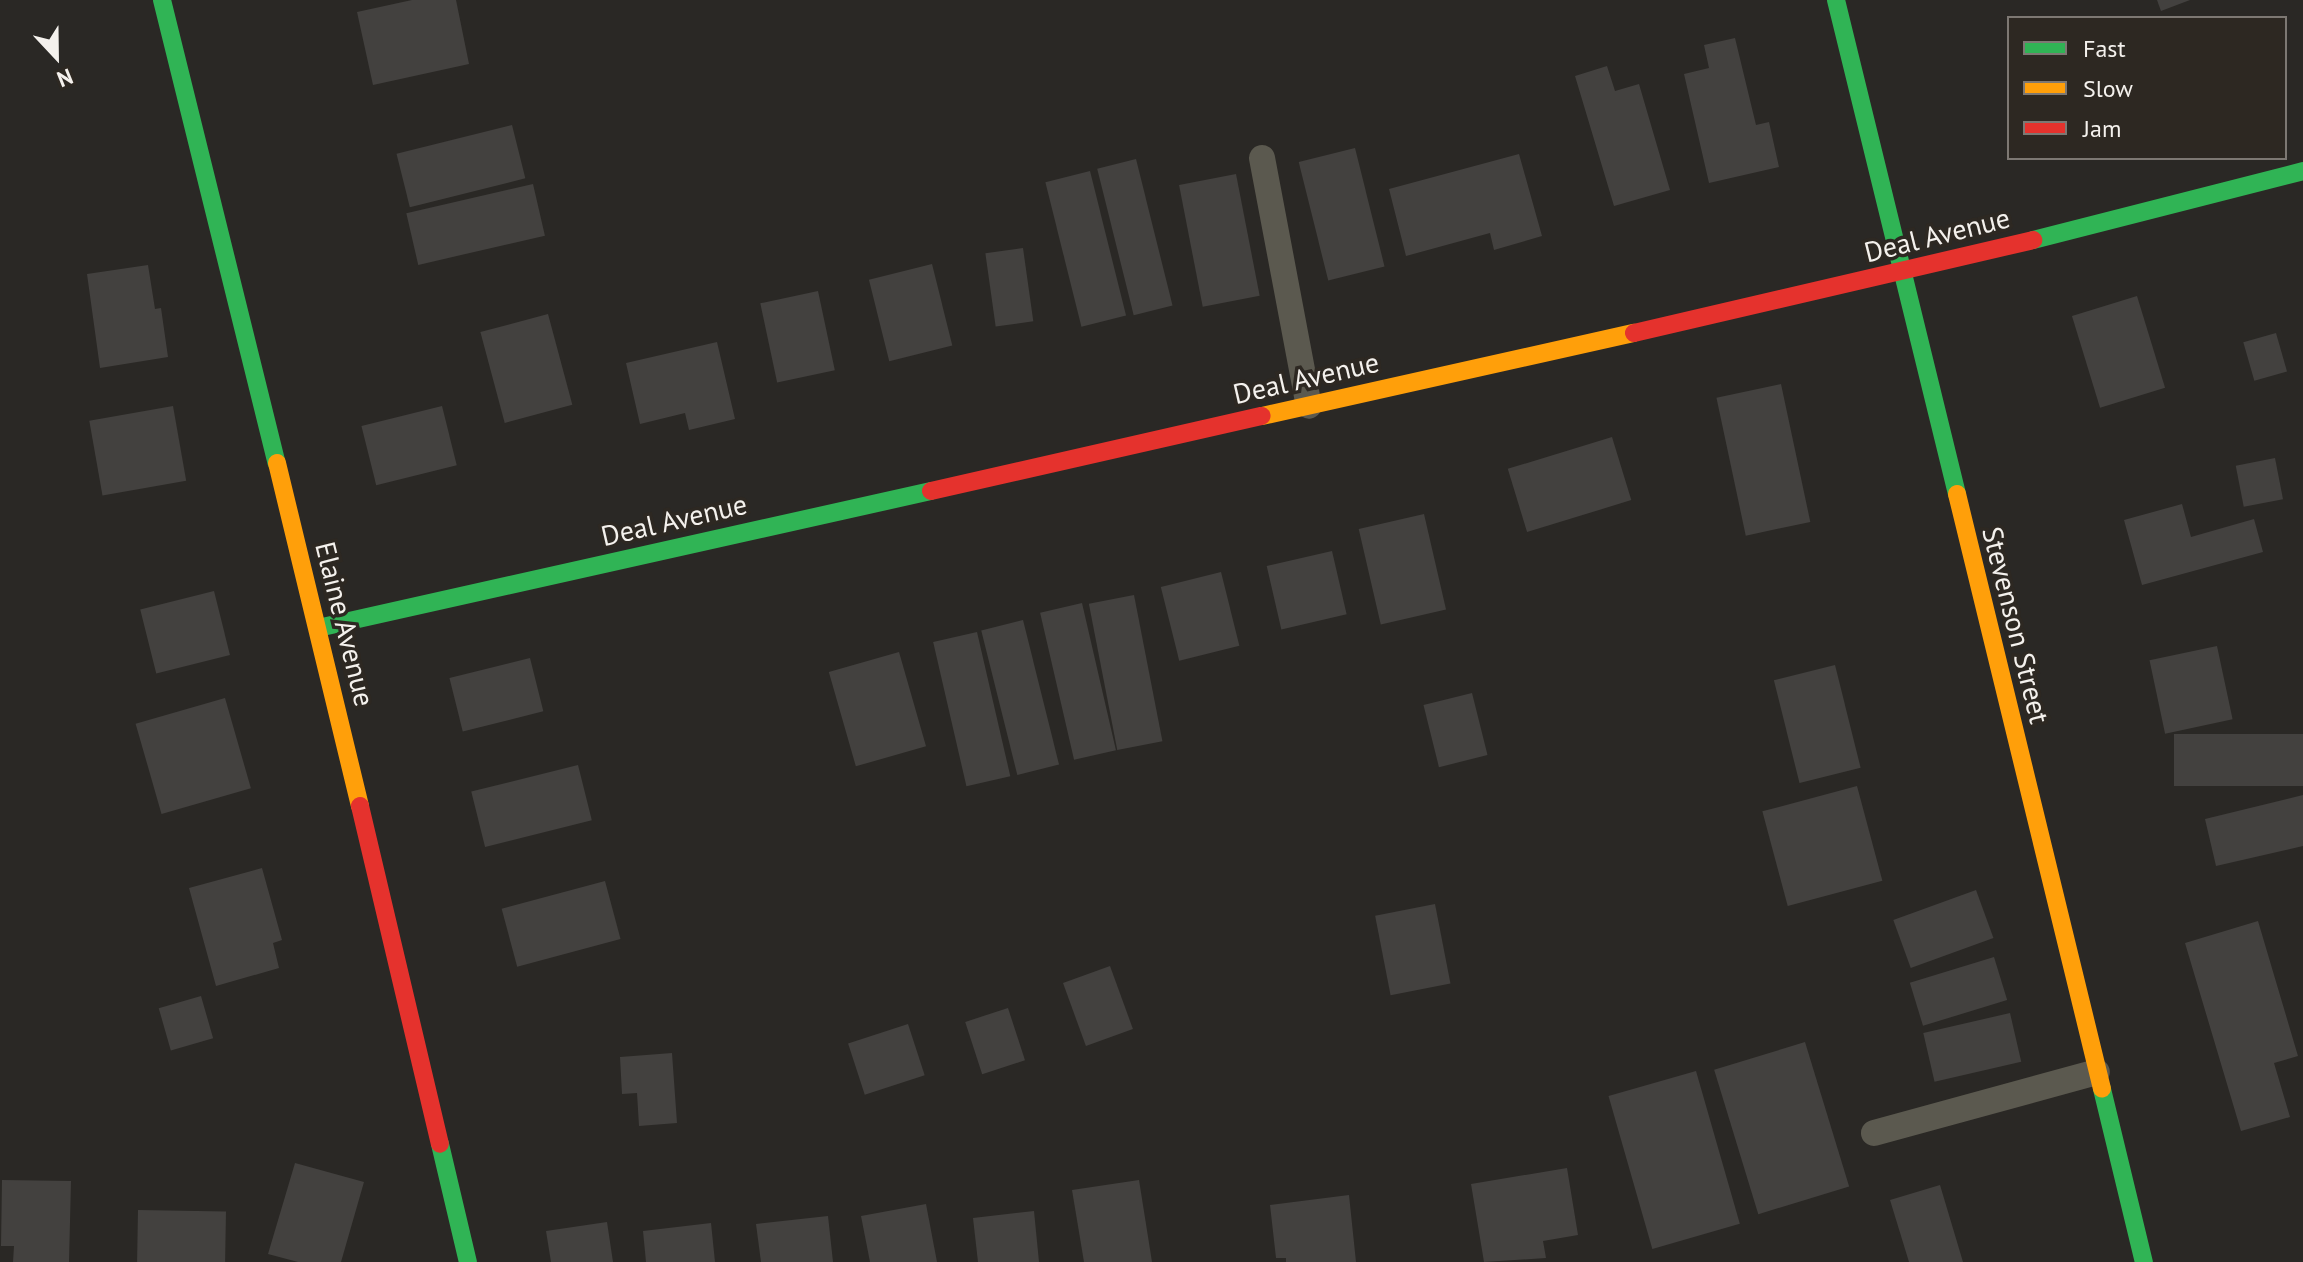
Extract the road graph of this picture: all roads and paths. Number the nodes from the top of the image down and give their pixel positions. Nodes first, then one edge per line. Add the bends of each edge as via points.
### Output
1 (162, 0) edge
2 (1836, 0) edge
3 (1262, 158) dead end
4 (2303, 171) edge
5 (1901, 273) junction
6 (1309, 406) junction
7 (318, 628) junction
8 (2097, 1072) junction
9 (1874, 1133) dead end
10 (468, 1262) edge
11 (2144, 1262) edge

1 - 7 street, Elaine Avenue
2 - 5 street, Stevenson Street
3 - 6 lane
4 - 5 street, Deal Avenue
5 - 6 street, Deal Avenue
5 - 8 street, Stevenson Street
6 - 7 street, Deal Avenue
7 - 10 street, Elaine Avenue
8 - 9 lane
8 - 11 street, Stevenson Street

